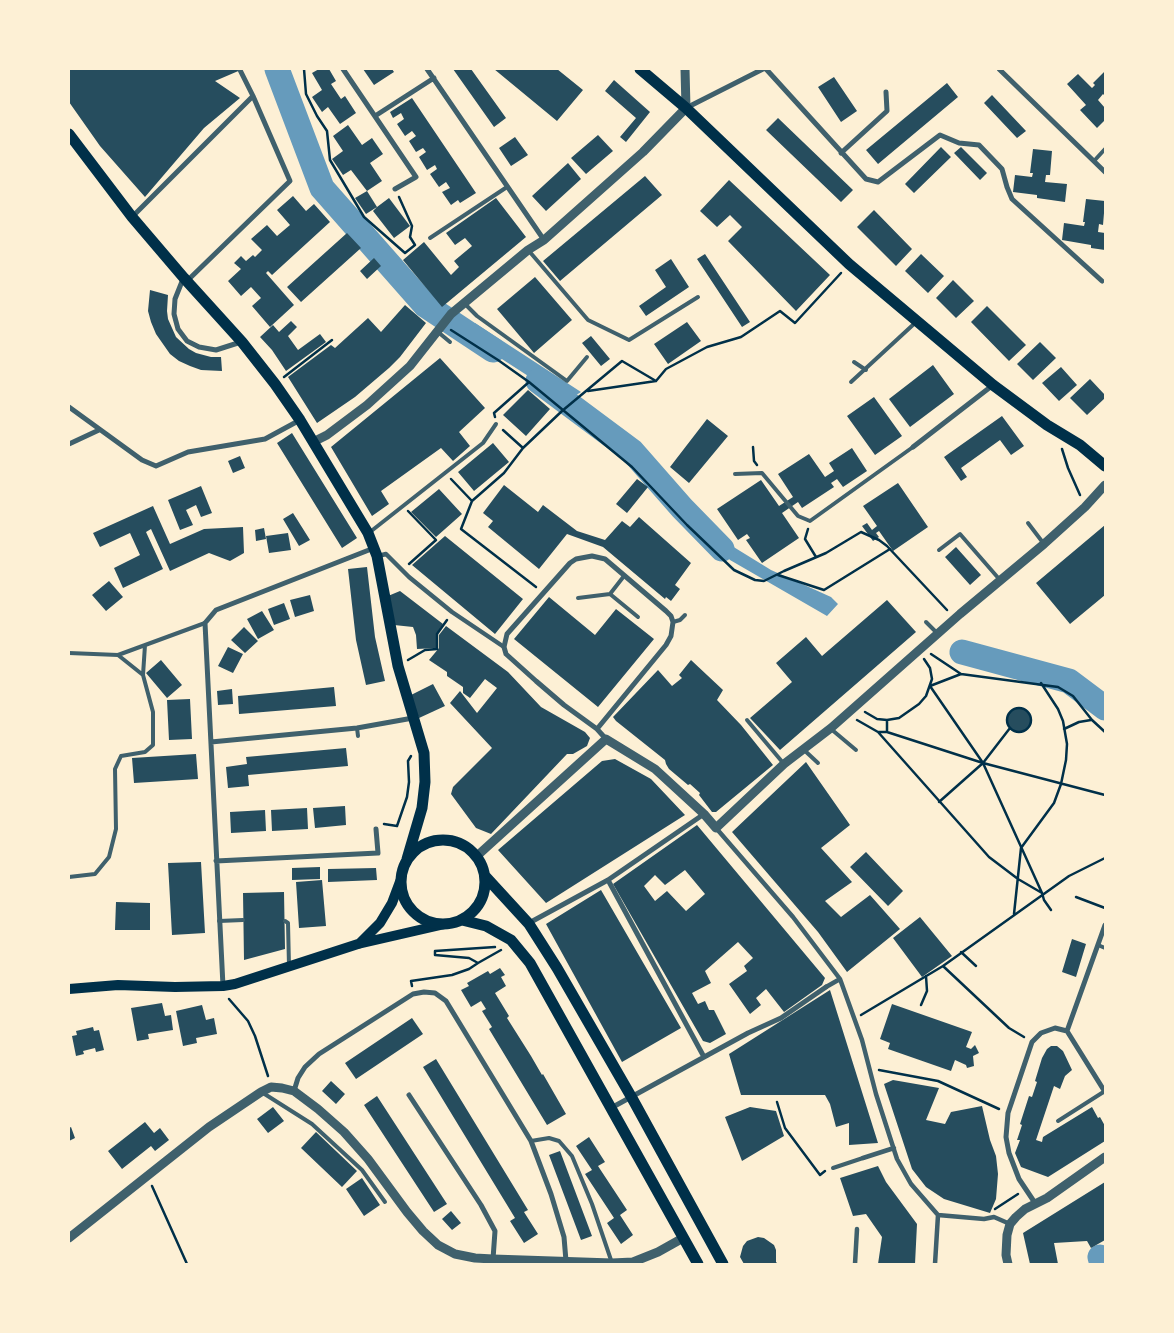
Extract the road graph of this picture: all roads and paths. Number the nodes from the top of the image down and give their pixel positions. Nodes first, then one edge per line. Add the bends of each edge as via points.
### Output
1 (304, 69) edge
2 (343, 69) edge
3 (427, 69) edge
4 (640, 69) edge
5 (685, 69) edge
6 (765, 69) edge
7 (1000, 69) edge
8 (240, 70) edge
9 (434, 78) junction
10 (886, 92) dead end
11 (253, 96) junction
12 (686, 108) junction
13 (375, 116) junction
14 (69, 134) edge
15 (1105, 148) edge
16 (841, 153) junction
17 (1094, 160) junction
18 (1105, 172) edge
19 (507, 187) junction
20 (395, 189) joint
21 (132, 217) junction
22 (430, 238) dead end
23 (544, 240) junction
24 (528, 250) junction
25 (849, 264) junction
26 (185, 280) junction
27 (1102, 281) dead end
28 (698, 297) dead end
29 (465, 304) junction
30 (917, 322) junction
31 (440, 327) junction
32 (332, 340) dead end
33 (242, 342) junction
34 (450, 342) dead end
35 (587, 357) dead end
36 (854, 362) dead end
37 (866, 370) junction
38 (656, 380) junction
39 (529, 382) junction
40 (851, 382) dead end
41 (275, 384) junction
42 (993, 385) junction
43 (587, 391) junction
44 (69, 406) edge
45 (562, 411) junction
46 (300, 420) junction
47 (496, 424) junction
48 (99, 430) junction
49 (1064, 436) junction
50 (313, 442) junction
51 (69, 444) edge
52 (914, 447) joint
53 (523, 448) junction
54 (1105, 466) edge
55 (445, 473) junction
56 (735, 474) dead end
57 (1105, 485) edge
58 (472, 501) junction
59 (1087, 504) junction
60 (404, 507) junction
61 (810, 521) junction
62 (1028, 523) dead end
63 (368, 533) junction
64 (1044, 544) junction
65 (890, 549) junction
66 (939, 550) dead end
67 (376, 552) junction
68 (816, 557) junction
69 (403, 570) junction
70 (776, 574) junction
71 (624, 576) junction
72 (1000, 580) junction
73 (543, 593) junction
74 (610, 594) junction
75 (578, 598) dead end
76 (452, 612) junction
77 (950, 613) dead end
78 (685, 614) dead end
79 (638, 617) dead end
80 (673, 622) junction
81 (926, 622) dead end
82 (205, 623) junction
83 (935, 636) junction
84 (145, 645) junction
85 (504, 647) junction
86 (920, 651) junction
87 (69, 654) edge
88 (118, 655) junction
89 (398, 666) junction
90 (143, 675) junction
91 (1041, 684) junction
92 (930, 686) junction
93 (856, 706) junction
94 (846, 715) junction
95 (413, 718) junction
96 (747, 720) dead end
97 (887, 720) junction
98 (1092, 720) junction
99 (357, 728) junction
100 (831, 728) junction
101 (1010, 728) junction
102 (597, 729) junction
103 (1064, 729) junction
104 (878, 732) junction
105 (887, 732) junction
106 (1105, 732) edge
107 (358, 736) dead end
108 (606, 739) junction
109 (211, 742) junction
110 (803, 750) junction
111 (856, 750) dead end
112 (414, 756) dead end
113 (818, 762) dead end
114 (983, 763) junction
115 (784, 764) junction
116 (1061, 784) junction
117 (1105, 795) edge
118 (939, 802) junction
119 (704, 814) junction
120 (398, 826) dead end
121 (716, 828) junction
122 (376, 829) dead end
123 (1021, 848) junction
124 (478, 855) junction
125 (1105, 858) edge
126 (407, 859) junction
127 (216, 861) junction
128 (485, 876) junction
129 (69, 877) edge
130 (400, 879) junction
131 (1018, 879) junction
132 (608, 880) junction
133 (1042, 893) junction
134 (1076, 898) dead end
135 (1105, 908) edge
136 (1051, 910) dead end
137 (1014, 914) junction
138 (243, 920) dead end
139 (285, 920) dead end
140 (462, 920) junction
141 (219, 921) junction
142 (445, 924) junction
143 (529, 924) junction
144 (1105, 924) edge
145 (358, 944) junction
146 (1098, 945) junction
147 (495, 947) dead end
148 (1105, 948) edge
149 (500, 950) dead end
150 (961, 952) junction
151 (478, 963) junction
152 (290, 966) junction
153 (943, 966) junction
154 (976, 966) dead end
155 (926, 976) junction
156 (840, 979) junction
157 (223, 986) junction
158 (826, 988) joint
159 (69, 990) edge
160 (412, 994) junction
161 (229, 998) dead end
162 (922, 1005) dead end
163 (854, 1019) junction
164 (1067, 1031) junction
165 (1032, 1042) junction
166 (704, 1057) junction
167 (870, 1068) junction
168 (272, 1087) junction
169 (294, 1091) junction
170 (261, 1092) junction
171 (1105, 1092) edge
172 (409, 1094) dead end
173 (632, 1098) junction
174 (777, 1102) dead end
175 (612, 1108) junction
176 (1008, 1113) junction
177 (1058, 1121) dead end
178 (531, 1141) junction
179 (894, 1148) junction
180 (1105, 1157) edge
181 (863, 1158) joint
182 (833, 1168) joint
183 (147, 1175) junction
184 (1025, 1189) junction
185 (385, 1202) dead end
186 (1035, 1203) junction
187 (991, 1213) dead end
188 (938, 1215) junction
189 (1013, 1221) junction
190 (857, 1230) dead end
191 (69, 1238) edge
192 (683, 1238) junction
193 (493, 1259) junction
194 (566, 1261) junction
195 (612, 1263) junction
196 (633, 1263) edge
197 (187, 1264) edge
198 (698, 1264) edge
199 (723, 1264) edge
200 (855, 1264) edge
201 (935, 1264) edge
202 (1008, 1264) edge

1 - 20 path via 306,94 327,131 330,160 364,217 405,253 415,245 410,237 412,226
2 - 13 street
3 - 9 street
4 - 12 main road
5 - 12 street
6 - 12 street
6 - 16 street
7 - 17 street
8 - 11 street
9 - 13 street
9 - 19 street
10 - 16 street via 887,111
11 - 21 street
11 - 26 street via 290,181
12 - 23 street via 644,152
12 - 25 main road
13 - 20 street via 416,177
14 - 21 main road
15 - 17 lane
16 - 27 street via 866,179 878,182 940,135 959,143 979,146 1002,170 1012,199
17 - 18 street
19 - 22 lane
19 - 23 street
21 - 26 main road
23 - 24 street
24 - 28 lane via 588,320 629,340
24 - 29 street
25 - 30 main road
25 - 38 path via 795,323 780,311 741,337 707,347 666,369
26 - 33 main road
26 - 33 street via 175,299 174,314 178,329 187,341 216,350
29 - 31 street via 450,314
29 - 35 lane via 566,381
30 - 37 lane
30 - 42 main road
31 - 34 lane
31 - 39 path via 457,333
31 - 50 street via 410,366 367,405
32 - 41 path
33 - 41 main road
36 - 37 lane
37 - 40 lane
38 - 43 path
38 - 43 path via 622,361
39 - 45 path
39 - 47 path via 494,413
41 - 46 main road
42 - 49 main road
42 - 52 street
43 - 45 path
44 - 48 street
45 - 53 path
45 - 70 path via 632,467 734,570 764,581
46 - 48 street via 265,439 188,452 156,466
46 - 50 main road
47 - 53 path
47 - 55 lane via 483,443
48 - 51 street
49 - 54 main road
49 - 59 path via 1062,448 1068,468
50 - 63 main road
52 - 61 lane
53 - 58 path via 504,473
55 - 58 path
55 - 60 lane
56 - 61 lane via 762,473 798,516
57 - 59 street
58 - 73 path via 461,529
59 - 64 street
60 - 63 lane
60 - 69 path via 436,540
61 - 68 path via 805,539
62 - 64 lane
63 - 67 main road
64 - 72 street
65 - 68 path via 880,540 861,532
65 - 70 path via 824,590
65 - 77 path
66 - 72 lane via 960,534
67 - 69 street via 386,554
67 - 82 street via 216,610
67 - 89 main road
68 - 70 path
69 - 76 street
71 - 73 street via 605,560 592,556 576,559
71 - 74 lane
71 - 80 street via 666,611
72 - 83 street
73 - 85 street via 508,634
74 - 75 lane
74 - 79 lane
76 - 85 street
76 - 89 path via 437,634 437,649 425,650
78 - 80 lane
80 - 102 street via 666,646
81 - 83 lane
82 - 84 lane
82 - 109 street
83 - 86 street
84 - 88 lane
84 - 90 lane
85 - 102 street via 506,654
86 - 92 path via 930,668
86 - 93 street
87 - 88 lane
88 - 90 lane
89 - 95 main road
90 - 129 lane via 153,712 153,745 145,752 121,756 115,769 116,829 109,857 95,874
91 - 92 path via 961,674
91 - 98 path via 1058,687 1073,696
91 - 103 path via 1058,709
92 - 97 path via 926,696 908,713
92 - 114 path
93 - 94 street
93 - 97 path via 877,719
94 - 100 street
94 - 104 path
95 - 99 street
95 - 126 main road via 424,753 425,782 422,808
96 - 115 lane
97 - 105 path
98 - 103 path
98 - 106 path
99 - 107 lane
99 - 109 street
100 - 110 street
100 - 111 lane
101 - 101 path via 1007,718 1011,712 1022,709 1028,713 1031,721 1028,728 1021,732
101 - 114 path
102 - 108 street
103 - 116 path via 1066,760
104 - 105 path
104 - 118 path
105 - 114 path
108 - 119 street via 655,769
108 - 124 street
109 - 127 street
110 - 113 lane
110 - 115 street
112 - 120 path via 410,756 408,761 407,797
114 - 116 path
114 - 118 path
114 - 123 path
115 - 121 street
116 - 117 path
116 - 123 path via 1054,803
118 - 131 path via 990,857
119 - 121 street
119 - 132 street
121 - 156 street via 793,917
122 - 127 street via 378,853
123 - 131 path
123 - 133 path
124 - 126 main road via 457,841 446,839 423,844
124 - 128 main road
125 - 133 path
126 - 130 main road
127 - 141 street
128 - 140 main road via 483,896 478,906
128 - 143 main road
130 - 142 main road via 403,896 412,912 428,921
130 - 145 main road via 392,903 380,923
131 - 133 path
131 - 137 path
132 - 143 street
132 - 166 street
133 - 136 path
133 - 137 path
134 - 135 path
137 - 150 path
138 - 141 lane
139 - 152 lane via 288,923
140 - 142 main road
140 - 175 main road via 486,926 511,940 530,963
141 - 157 street
142 - 145 main road
143 - 173 main road
144 - 146 street
145 - 152 main road
146 - 148 lane
146 - 164 street
147 - 151 path via 435,951 435,955 469,958
149 - 151 path
150 - 153 path
150 - 154 path
151 - 160 path via 452,975 411,981
152 - 157 main road
153 - 155 path
153 - 165 path via 1010,1028
155 - 162 path via 927,990
155 - 163 path
156 - 158 street
156 - 163 street
157 - 159 main road via 118,985
158 - 166 street via 780,1018
160 - 169 street via 319,1054 304,1067
160 - 178 street via 435,994 446,1001
161 - 168 path via 248,1021
163 - 167 street
164 - 165 street via 1055,1028 1041,1033
164 - 171 street
165 - 176 street
166 - 173 street
167 - 176 path via 938,1081
167 - 179 street
168 - 169 street
168 - 170 street
169 - 193 street via 344,1132 368,1158 407,1212 438,1244 455,1254
170 - 183 street via 208,1126
170 - 185 lane via 312,1124 362,1170
171 - 177 lane
172 - 193 street via 481,1205 494,1231
173 - 175 street
173 - 199 main road
174 - 182 path via 785,1128 820,1175
175 - 192 main road
176 - 184 street via 1006,1137 1009,1153
178 - 194 street via 564,1237
178 - 195 lane via 549,1138 559,1141 572,1156
179 - 181 street
179 - 188 street via 911,1184
180 - 186 street
181 - 182 lane
183 - 191 street
183 - 197 path
184 - 186 street
184 - 187 path
186 - 189 street
188 - 189 street
188 - 201 street
189 - 202 street via 1006,1242
190 - 200 street
192 - 196 street
192 - 198 main road
193 - 194 street
194 - 195 street
195 - 196 street

